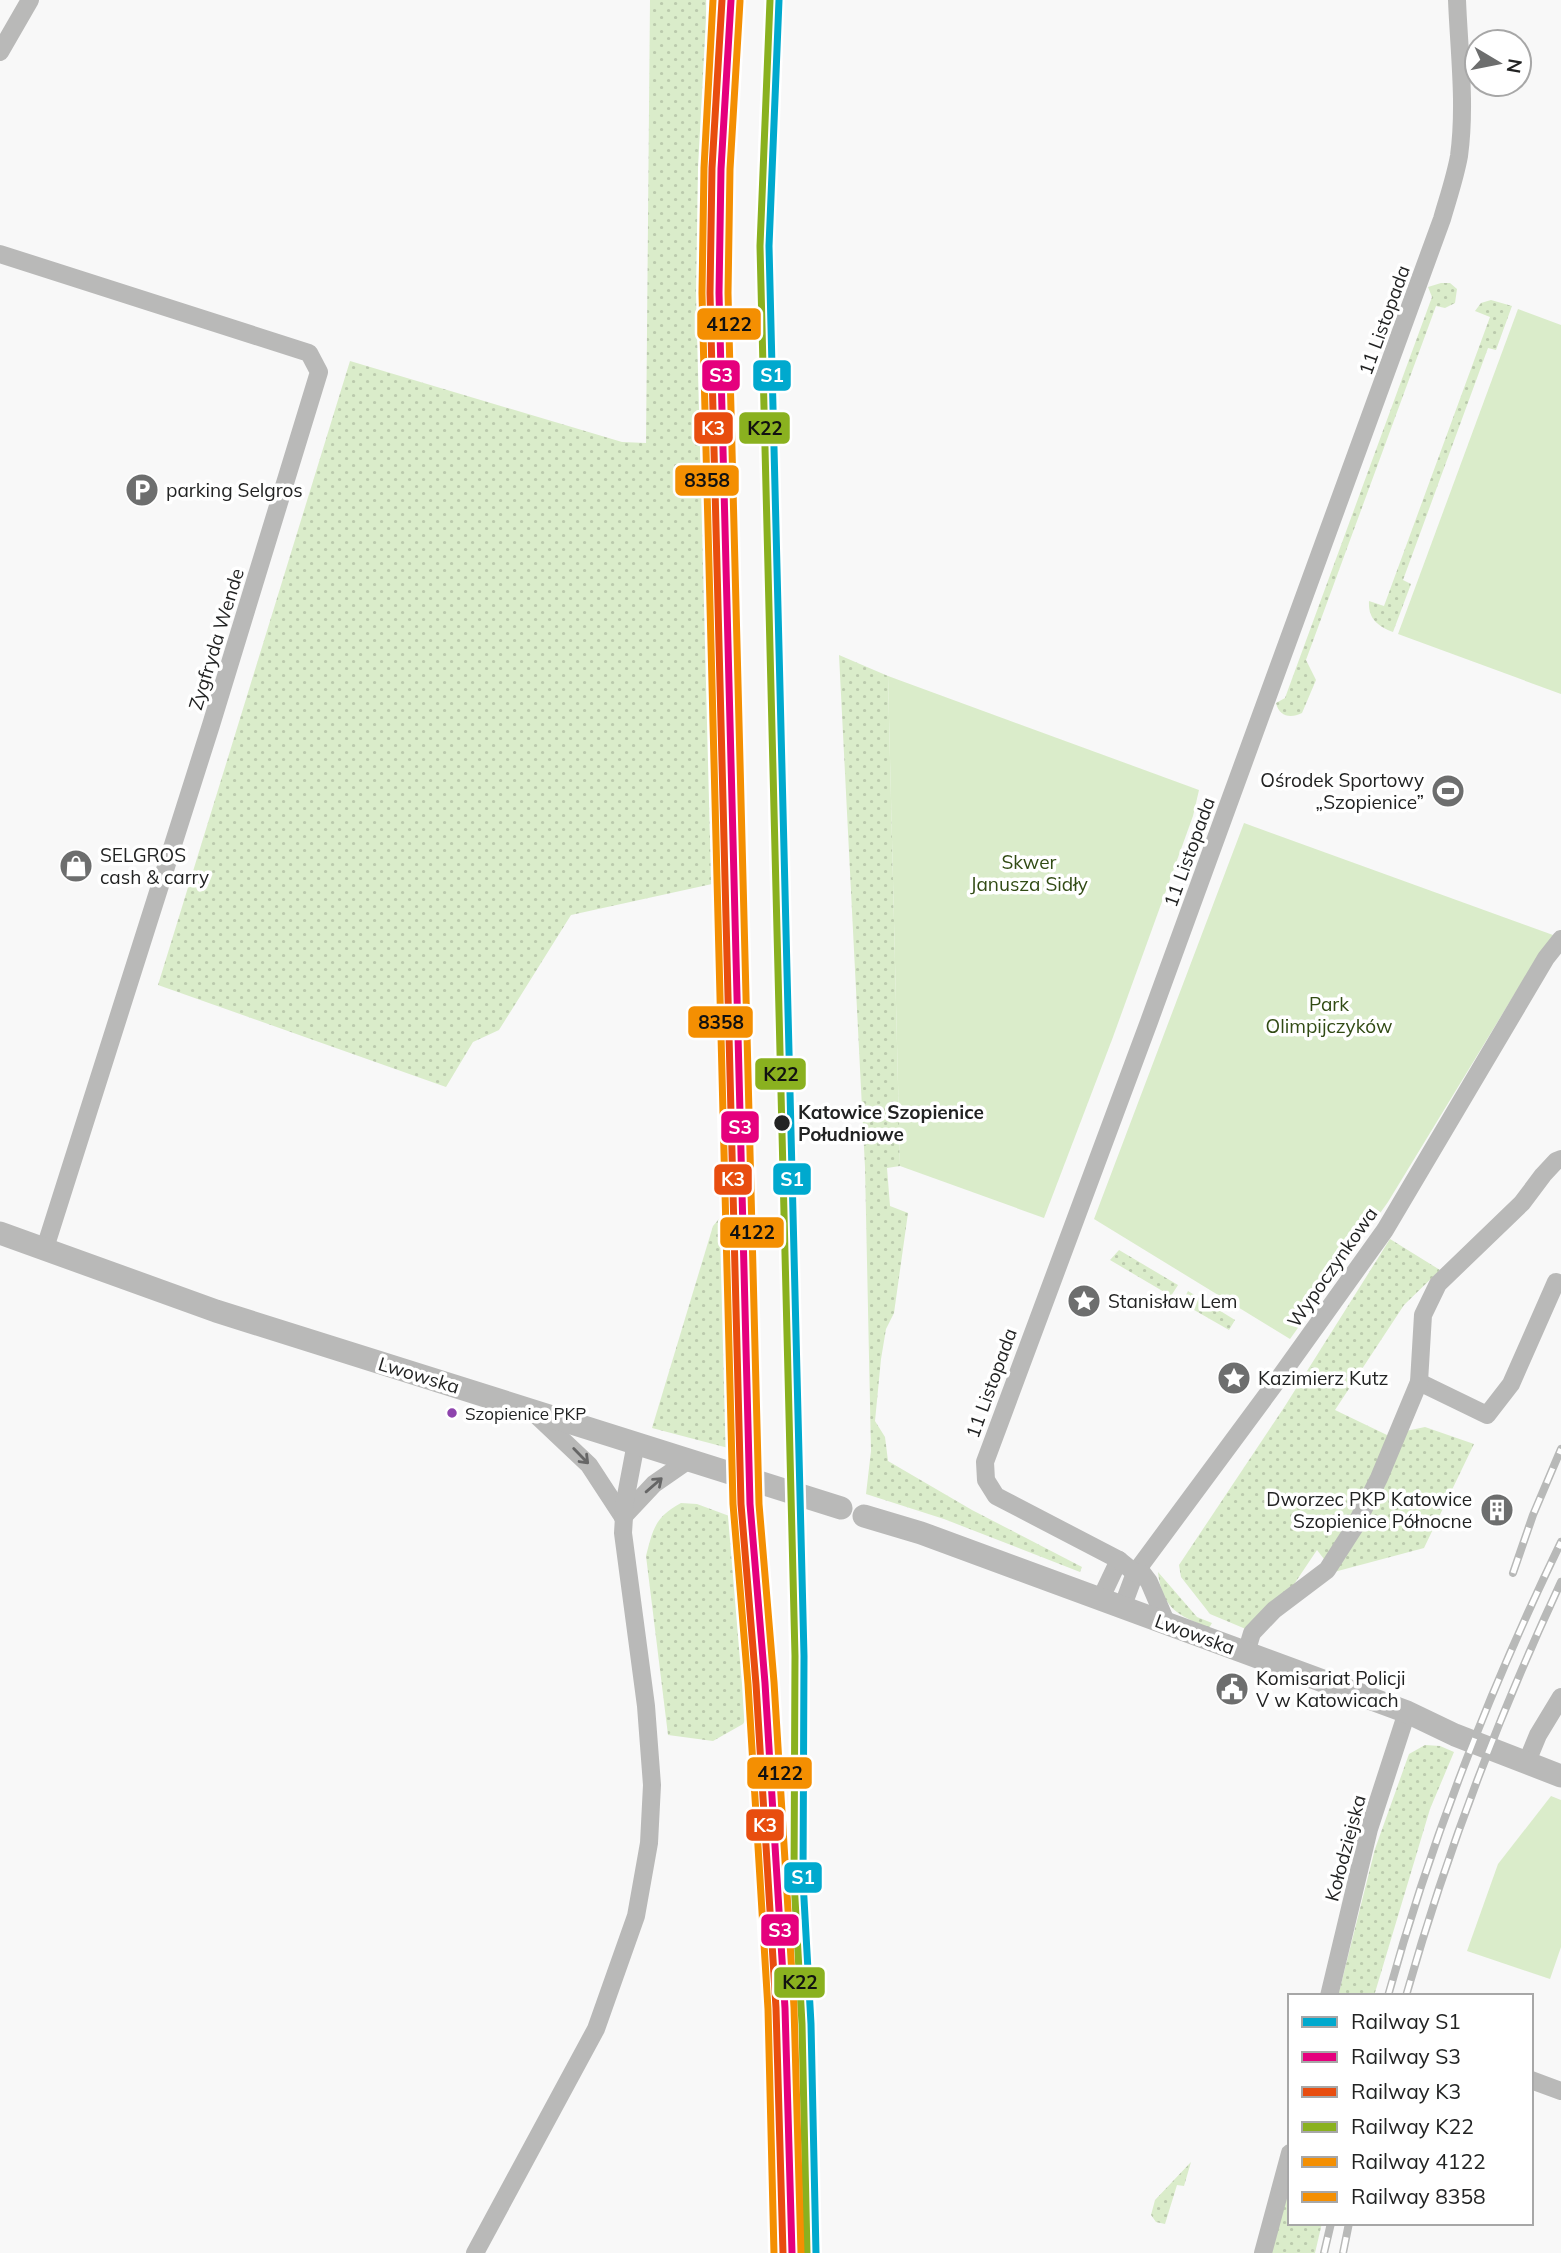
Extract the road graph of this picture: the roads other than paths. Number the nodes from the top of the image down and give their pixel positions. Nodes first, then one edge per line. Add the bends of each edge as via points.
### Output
1 (30, 0) edge
2 (1457, 0) edge
3 (0, 52) edge
4 (0, 254) edge
5 (1561, 939) edge
6 (1561, 1159) edge
7 (0, 1233) edge
8 (45, 1248) junction
9 (1556, 1282) dead end
10 (1419, 1382) junction
11 (531, 1410) junction
12 (636, 1443) junction
13 (690, 1459) junction
14 (841, 1508) dead end
15 (864, 1516) dead end
16 (623, 1517) junction
17 (1119, 1560) junction
18 (1142, 1577) junction
19 (1120, 1607) junction
20 (1167, 1623) junction
21 (1246, 1653) junction
22 (1561, 1697) edge
23 (1407, 1712) junction
24 (1526, 1764) junction
25 (1561, 1776) edge
26 (1329, 1994) edge
27 (1533, 2081) edge
28 (1561, 2091) edge
29 (1288, 2160) edge
30 (475, 2253) edge
31 (1263, 2253) edge

1 - 3 street
2 - 17 street, 11 Listopada via 1459,154 1443,219 985,1462 986,1480 996,1496
4 - 8 street, Zygfryda Wende via 309,354 319,372
5 - 18 street, Wypoczynkowa via 1385,1230
6 - 10 street via 1438,1284 1423,1315
7 - 8 street, Lwowska
8 - 11 street, Lwowska via 209,1309
9 - 10 street via 1511,1384 1487,1415
10 - 21 street via 1350,1535 1327,1570 1252,1633
11 - 12 street, Lwowska
11 -> 16 street via 589,1465
12 - 13 street, Lwowska
12 - 16 street
13 - 14 street, Lwowska
16 -> 13 street via 654,1484
15 - 19 street, Lwowska
16 - 30 street via 652,1785 649,1843 636,1916 596,2029
17 - 18 street, 11 Listopada
17 - 19 street
18 - 19 street, Wypoczynkowa
18 - 20 street, 11 Listopada
19 - 20 street, Lwowska
20 - 21 street, Lwowska
21 - 23 street, Lwowska
22 - 24 street
23 - 24 street, Lwowska
23 - 26 street, Kołodziejska via 1369,1829
24 - 25 street, Lwowska
27 - 28 street
29 - 31 street

